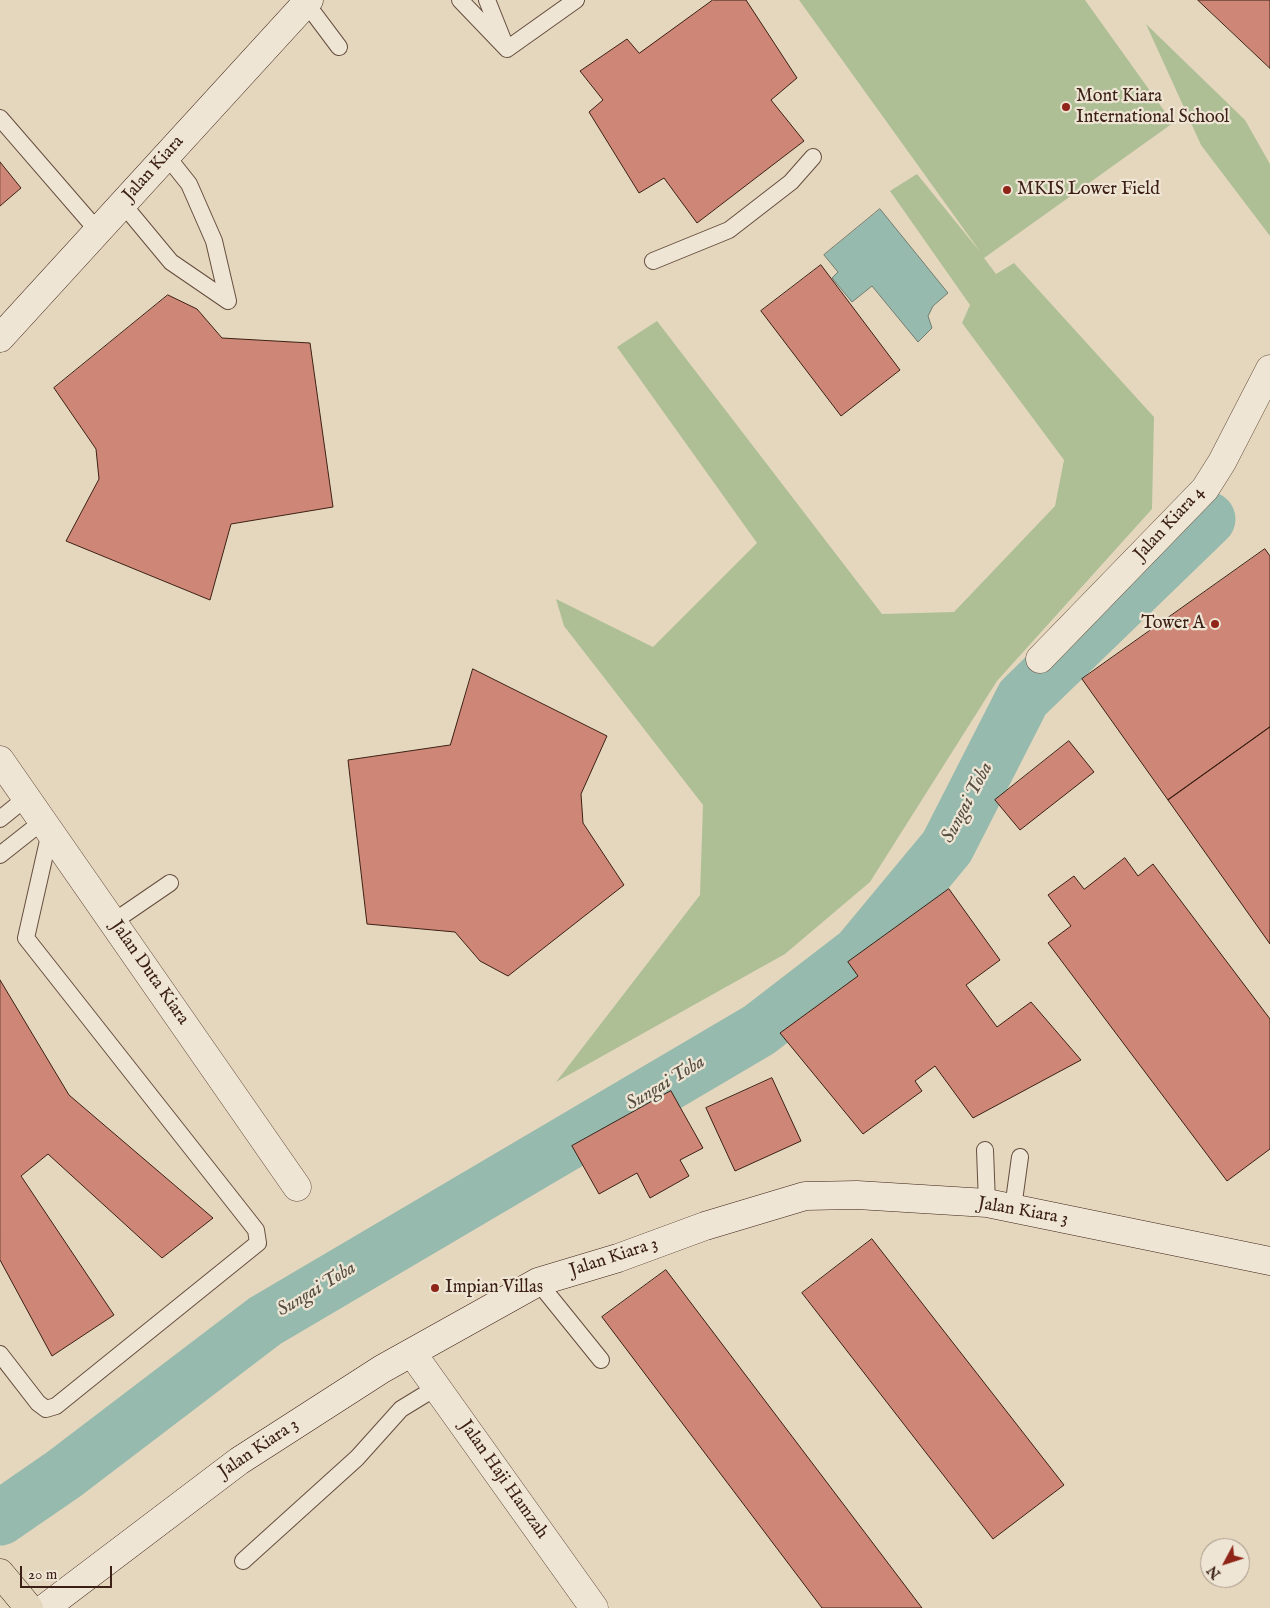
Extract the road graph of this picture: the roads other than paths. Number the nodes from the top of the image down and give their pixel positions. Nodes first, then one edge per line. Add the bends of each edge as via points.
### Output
1 (460, 0) edge
2 (487, 0) edge
3 (576, 0) edge
4 (307, 2) edge
5 (339, 47) dead end
6 (507, 49) junction
7 (0, 118) edge
8 (166, 154) junction
9 (813, 158) dead end
10 (122, 203) junction
11 (97, 230) junction
12 (654, 261) dead end
13 (0, 338) edge
14 (1270, 369) edge
15 (1040, 659) dead end
16 (0, 760) edge
17 (26, 798) junction
18 (0, 819) edge
19 (46, 826) junction
20 (0, 855) edge
21 (170, 883) dead end
22 (113, 922) junction
23 (985, 1150) dead end
24 (1020, 1157) dead end
25 (297, 1187) dead end
26 (1000, 1206) junction
27 (1270, 1261) edge
28 (538, 1282) junction
29 (412, 1353) junction
30 (0, 1354) edge
31 (601, 1360) dead end
32 (437, 1387) junction
33 (244, 1562) dead end
34 (0, 1573) edge
35 (29, 1608) edge
36 (45, 1608) edge
37 (594, 1608) edge

1 - 6 lane
2 - 6 lane
3 - 6 lane
4 - 5 lane
4 - 8 street, Jalan Kiara
7 - 11 lane
8 - 10 street, Jalan Kiara
8 - 10 lane via 189,184 214,241 228,301 171,262
9 - 12 lane via 791,182 729,230
10 - 11 street, Jalan Kiara
11 - 13 street, Jalan Kiara
14 - 15 street, Jalan Kiara 4 via 1222,462 1204,489
16 - 17 street, Jalan Duta Kiara
17 - 18 lane
17 - 19 street, Jalan Duta Kiara
19 - 20 lane
19 - 22 street, Jalan Duta Kiara
19 - 30 lane via 26,938 256,1230 258,1243 56,1406 46,1409 38,1403
21 - 22 lane
22 - 25 street, Jalan Duta Kiara
23 - 26 lane
24 - 26 lane
26 - 27 street, Jalan Kiara 3
26 - 28 street, Jalan Kiara 3 via 857,1195 805,1196
28 - 29 street, Jalan Kiara 3
28 - 31 lane
29 - 32 street, Jalan Haji Hamzah
29 - 36 street, Jalan Kiara 3 via 238,1461
32 - 33 lane via 401,1408 357,1458
32 - 37 street, Jalan Haji Hamzah
34 - 35 highway

